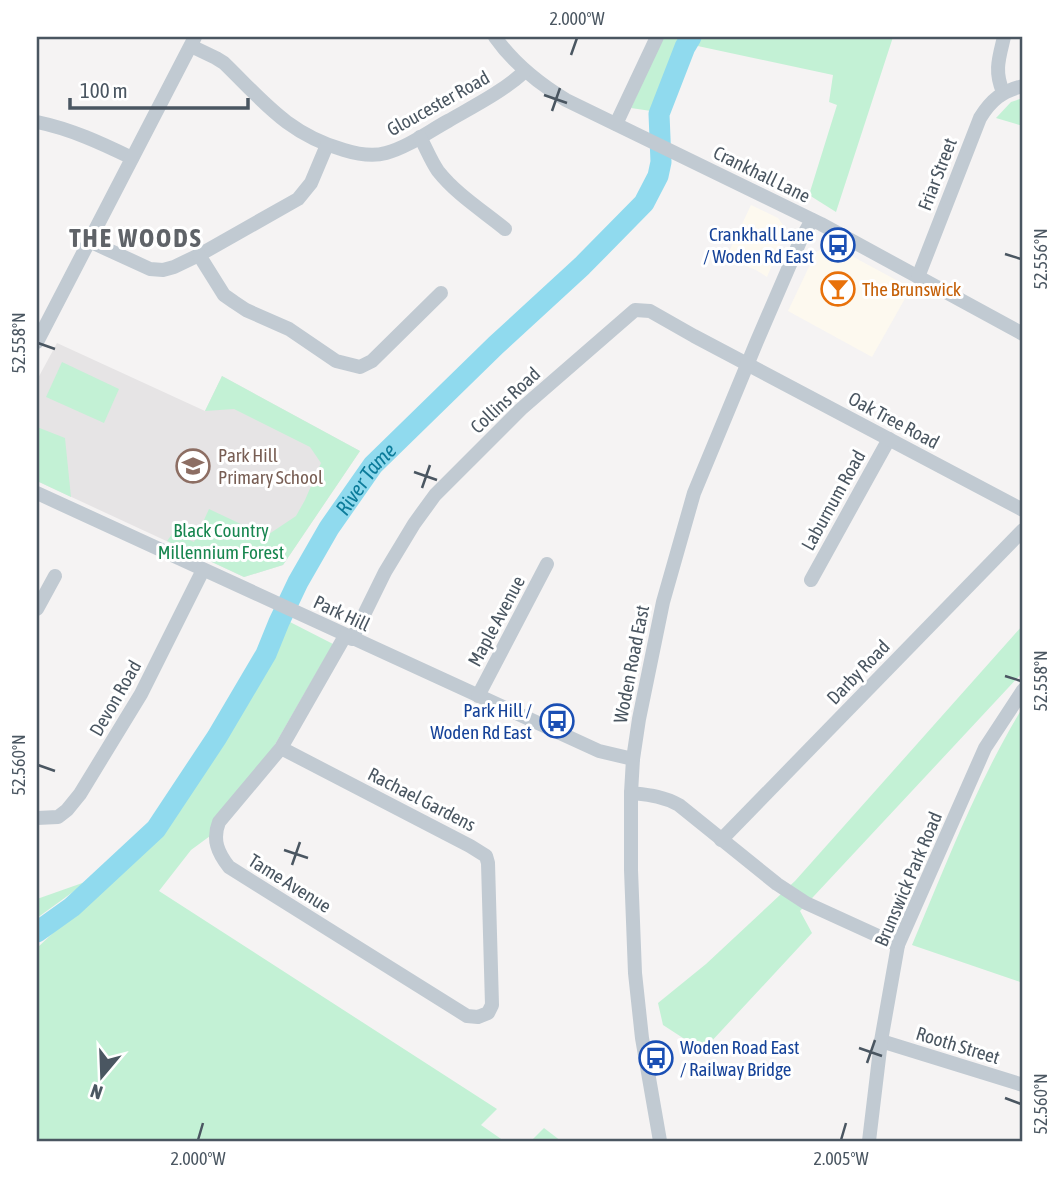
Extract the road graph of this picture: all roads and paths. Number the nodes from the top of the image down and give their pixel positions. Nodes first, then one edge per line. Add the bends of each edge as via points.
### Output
1 (495, 37) edge
2 (657, 37) edge
3 (1004, 37) edge
4 (193, 41) edge
5 (524, 72) junction
6 (1023, 86) edge
7 (1003, 92) junction
8 (37, 122) edge
9 (615, 124) junction
10 (420, 137) junction
11 (327, 145) junction
12 (132, 158) junction
13 (812, 220) junction
14 (505, 229) dead end
15 (89, 241) junction
16 (199, 255) junction
17 (918, 277) junction
18 (441, 293) dead end
19 (1023, 334) edge
20 (37, 342) edge
21 (748, 365) junction
22 (889, 439) junction
23 (37, 493) edge
24 (1023, 510) edge
25 (1023, 530) edge
26 (547, 565) dead end
27 (203, 570) junction
28 (55, 576) dead end
29 (811, 580) dead end
30 (37, 609) edge
31 (349, 637) junction
32 (1023, 690) edge
33 (478, 696) junction
34 (281, 748) junction
35 (633, 759) junction
36 (632, 793) junction
37 (37, 818) edge
38 (721, 840) junction
39 (898, 945) junction
40 (492, 1005) joint
41 (881, 1041) junction
42 (1023, 1085) edge
43 (660, 1141) edge
44 (869, 1141) edge

1 - 5 street, Crankhall Lane
2 - 9 street
3 - 7 street via 997,68
4 - 11 street, Gloucester Road via 225,63 277,116
4 - 12 street
5 - 9 street, Crankhall Lane
5 - 10 street, Gloucester Road
6 - 7 street
7 - 17 street, Friar Street via 990,103 974,132
8 - 12 street via 79,134
9 - 13 street, Crankhall Lane
10 - 11 street, Gloucester Road via 380,154
10 - 14 street via 444,178
11 - 16 street via 311,183 298,199
12 - 15 street
13 - 17 street, Crankhall Lane
13 - 21 street, Woden Road East
15 - 16 street via 150,270 174,267
15 - 20 street
16 - 18 street via 224,295 234,302 289,329 336,361 360,367 372,361
17 - 19 street, Crankhall Lane
21 - 22 street, Oak Tree Road
21 - 31 street, Collins Road via 650,311 635,310 521,409 435,495
21 - 35 street, Woden Road East via 694,493 663,602
22 - 24 street, Oak Tree Road
22 - 29 street, Laburnum Road
23 - 27 street, Park Hill
25 - 38 street, Darby Road
26 - 33 street, Maple Avenue
27 - 31 street, Park Hill
27 - 37 street, Devon Road via 141,694 80,794 58,817
28 - 30 street
31 - 33 street, Park Hill
31 - 34 street, Tame Avenue
32 - 39 street, Brunswick Park Road via 985,748
33 - 35 street, Park Hill via 600,751
34 - 40 street, Rachael Gardens via 486,856
34 - 40 street, Tame Avenue via 219,822 216,847 229,867 467,1016 488,1013
35 - 36 street, Woden Road East
36 - 38 street via 668,799
36 - 43 street, Woden Road East via 635,973
38 - 39 street via 806,903
39 - 41 street, Brunswick Park Road
41 - 42 street, Rooth Street
41 - 44 street, Brunswick Park Road

